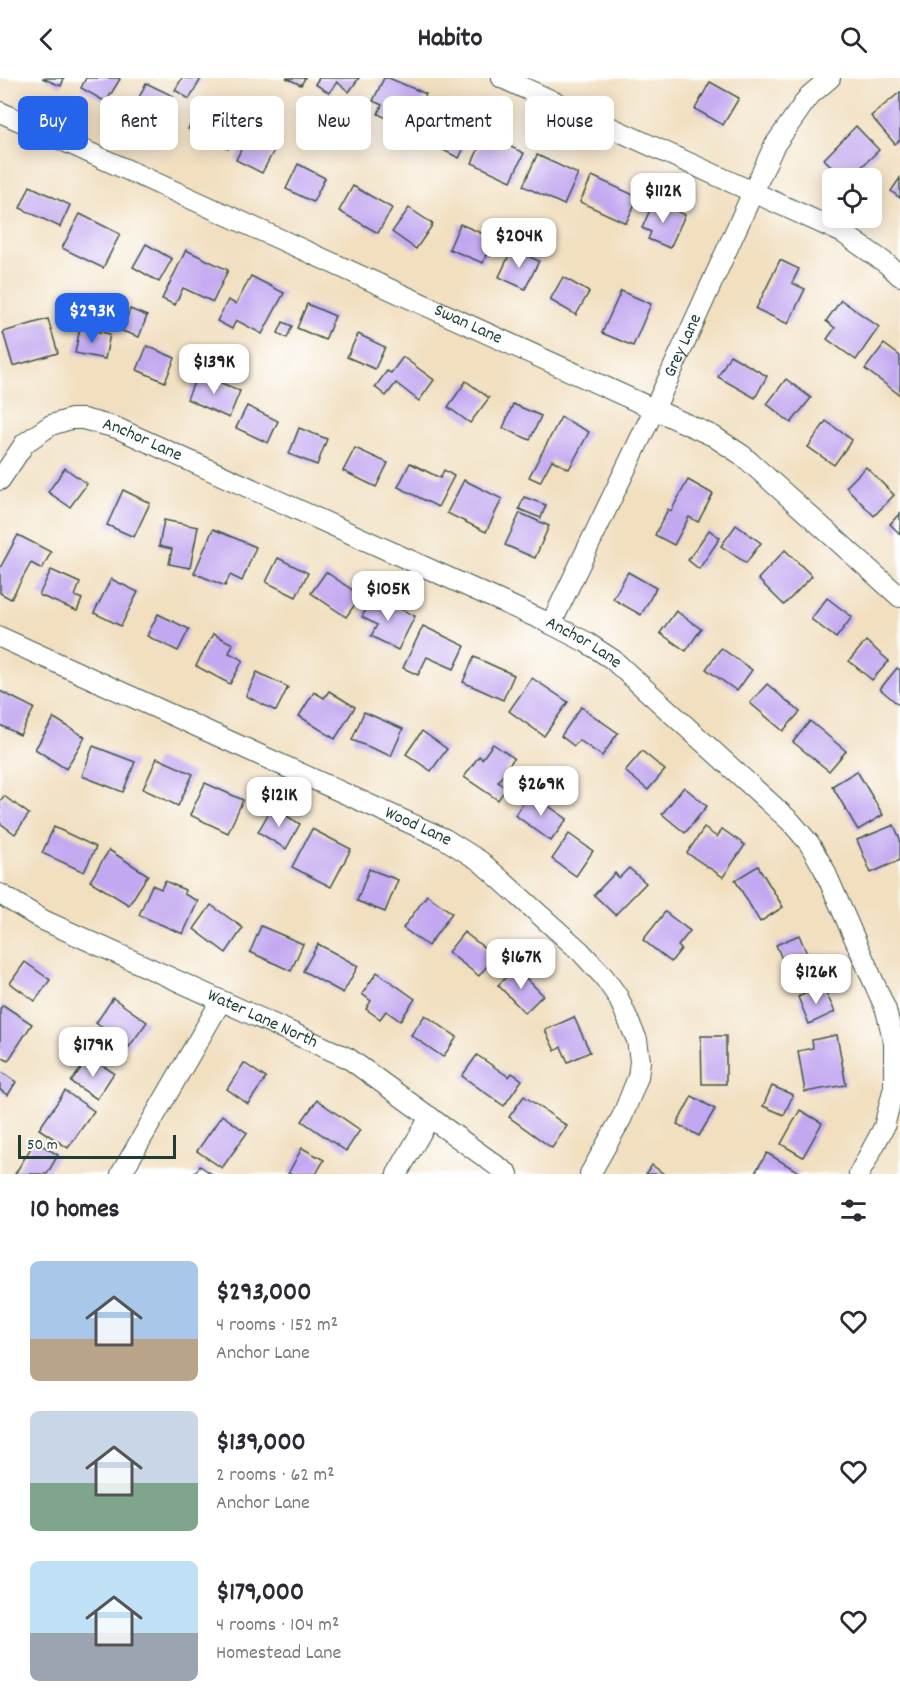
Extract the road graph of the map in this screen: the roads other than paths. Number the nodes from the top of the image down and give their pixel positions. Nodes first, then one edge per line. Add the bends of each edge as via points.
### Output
1 (502, 78) edge
2 (830, 78) edge
3 (539, 85) edge
4 (0, 112) edge
5 (752, 192) junction
6 (900, 276) edge
7 (654, 410) junction
8 (0, 480) edge
9 (900, 597) edge
10 (551, 624) junction
11 (0, 637) edge
12 (2, 899) edge
13 (221, 1001) junction
14 (430, 1117) junction
15 (121, 1174) edge
16 (397, 1174) edge
17 (508, 1174) edge
18 (590, 1174) edge
19 (859, 1174) edge

1 - 3 street
2 - 5 street, Grey Lane via 809,96 774,146
3 - 5 street
4 - 7 street, Swan Lane
5 - 6 street via 843,233
5 - 7 street, Grey Lane
7 - 9 street, Swan Lane via 713,436 742,455
7 - 10 street, Grey Lane
8 - 10 street, Anchor Lane via 25,443 51,425 84,419 117,428
10 - 19 street, Anchor Lane via 612,659 791,822 824,869 886,1010 894,1043 894,1087 884,1127
11 - 18 street, Wood Lane via 445,839 480,861 580,951 618,997 637,1040 639,1062 638,1077 622,1117
12 - 13 street, Water Lane North
13 - 14 street, Water Lane North via 348,1058
13 - 15 street
14 - 16 street
14 - 17 street, Water Lane North

